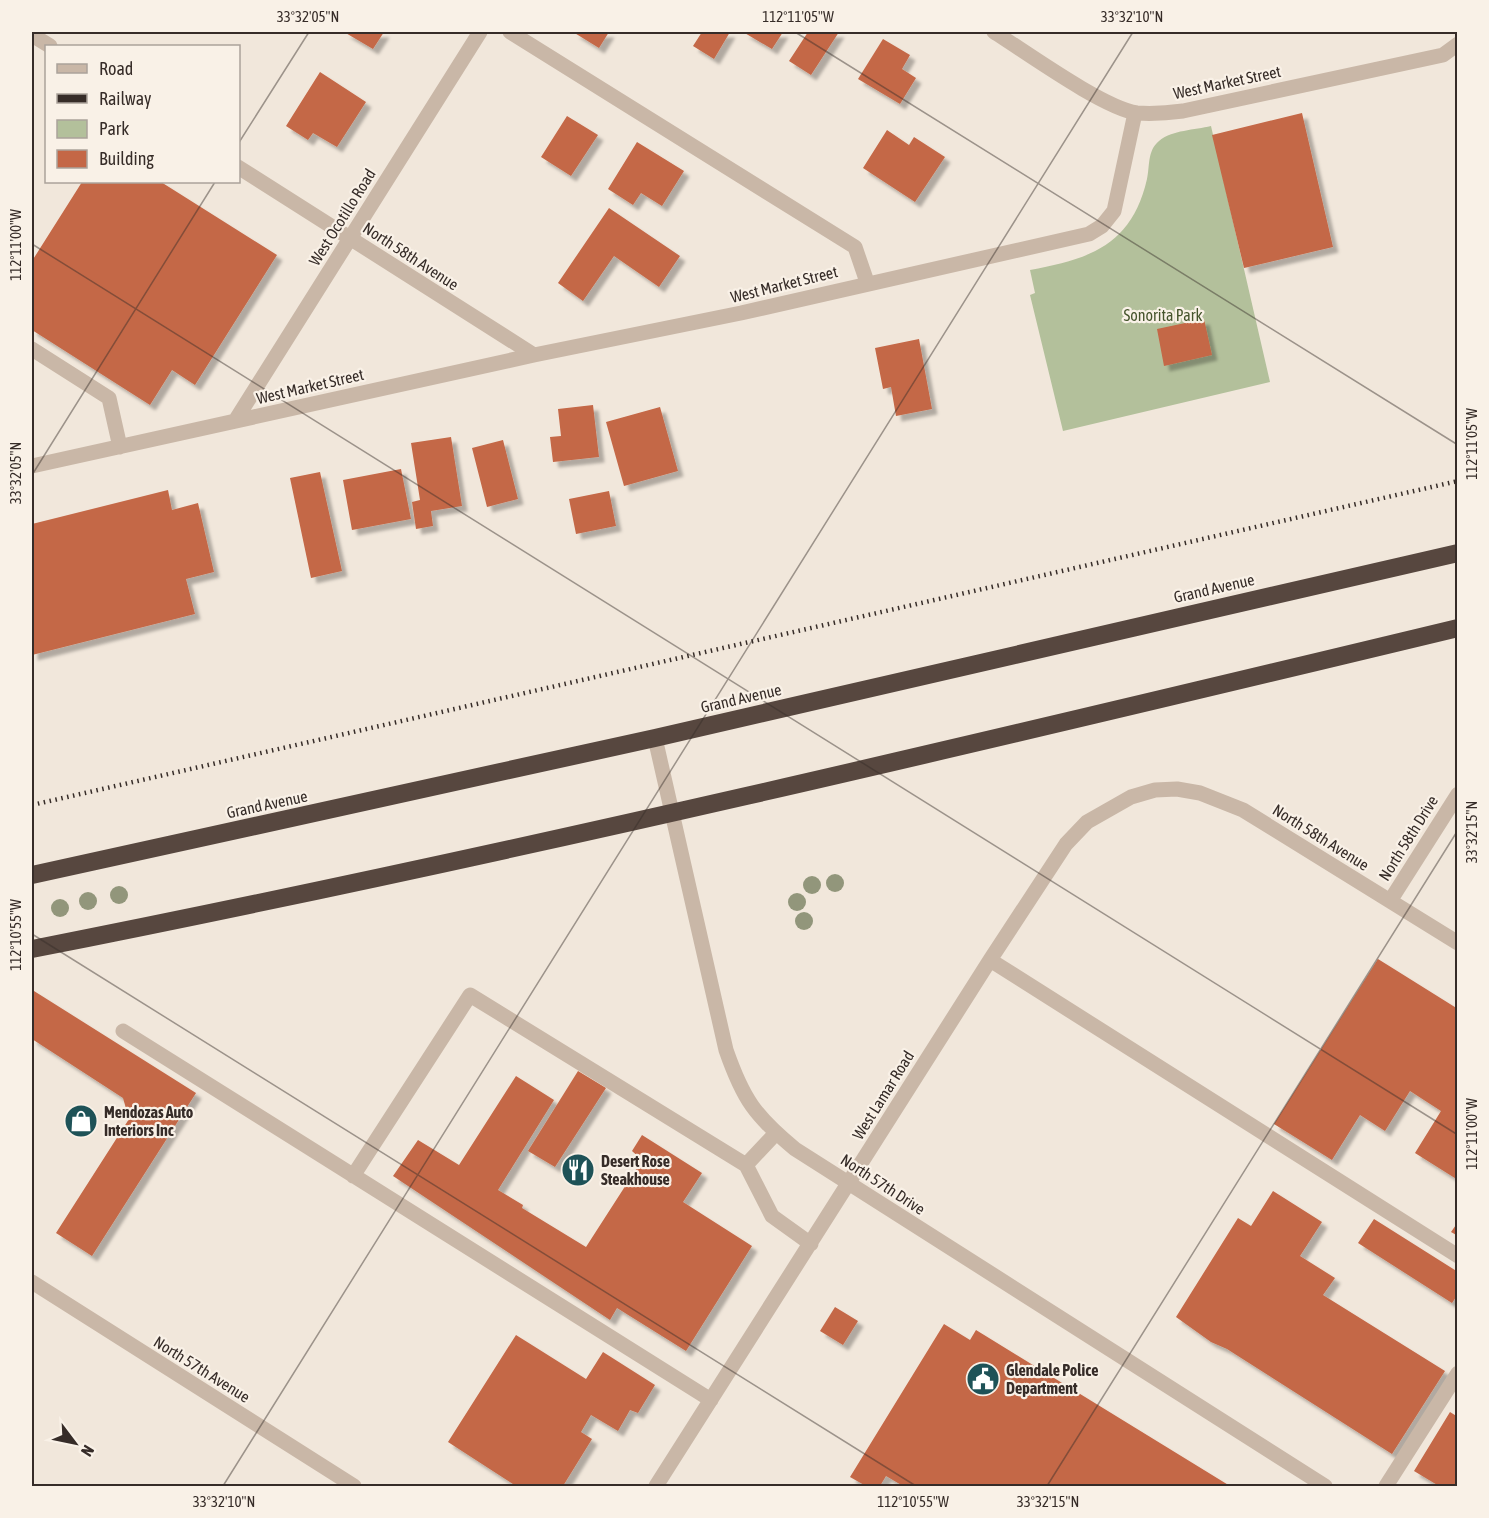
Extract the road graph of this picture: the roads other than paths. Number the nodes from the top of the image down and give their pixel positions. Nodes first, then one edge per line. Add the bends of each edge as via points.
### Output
1 (480, 32) edge
2 (510, 32) edge
3 (994, 32) edge
4 (32, 35) edge
5 (1458, 44) edge
6 (48, 45) edge
7 (1135, 112) junction
8 (240, 168) edge
9 (350, 238) junction
10 (867, 282) junction
11 (32, 349) edge
12 (534, 355) junction
13 (235, 422) junction
14 (120, 447) junction
15 (32, 466) edge
16 (1458, 553) edge
17 (1458, 628) edge
18 (655, 738) junction
19 (1155, 790) joint
20 (1458, 794) edge
21 (671, 812) junction
22 (32, 875) edge
23 (1390, 901) junction
24 (1458, 943) edge
25 (32, 949) edge
26 (990, 960) junction
27 (123, 1032) dead end
28 (776, 1133) junction
29 (746, 1165) junction
30 (353, 1176) junction
31 (849, 1184) junction
32 (811, 1244) junction
33 (1458, 1256) edge
34 (32, 1282) edge
35 (1458, 1373) edge
36 (711, 1400) junction
37 (354, 1486) edge
38 (656, 1486) edge
39 (1325, 1486) edge
40 (1386, 1486) edge

1 - 9 street, West Ocotillo Road
2 - 10 street via 855,247
3 - 7 street via 1108,103
4 - 6 street
5 - 7 street, West Market Street via 1443,55 1211,105 1175,112
7 - 10 street, West Market Street via 1114,211 1102,226 1066,240
8 - 9 street, North 58th Avenue
9 - 12 street, North 58th Avenue
9 - 13 street, West Ocotillo Road
10 - 12 street, West Market Street via 741,313
11 - 14 street via 109,398
12 - 13 street, West Market Street
13 - 14 street, West Market Street
14 - 15 street, West Market Street
16 - 18 highway, Grand Avenue
17 - 21 highway
18 - 21 street, North 57th Drive
18 - 22 highway, Grand Avenue
19 - 23 street, North 58th Avenue via 1200,793 1244,810
19 - 26 street, West Lamar Road via 1131,797 1087,822 1066,844
20 - 23 street, North 58th Drive
21 - 25 highway via 191,918
21 - 28 street, North 57th Drive via 729,1060 739,1088
23 - 24 street, North 58th Avenue
26 - 31 street, West Lamar Road
26 - 33 street
27 - 30 street
28 - 29 street
28 - 31 street, North 57th Drive
29 - 30 street via 470,995
29 - 32 street via 772,1216
30 - 36 street
31 - 32 street, West Lamar Road
31 - 39 street, North 57th Drive
32 - 36 street, West Lamar Road
34 - 37 street, North 57th Avenue
35 - 40 street
36 - 38 street, West Lamar Road

